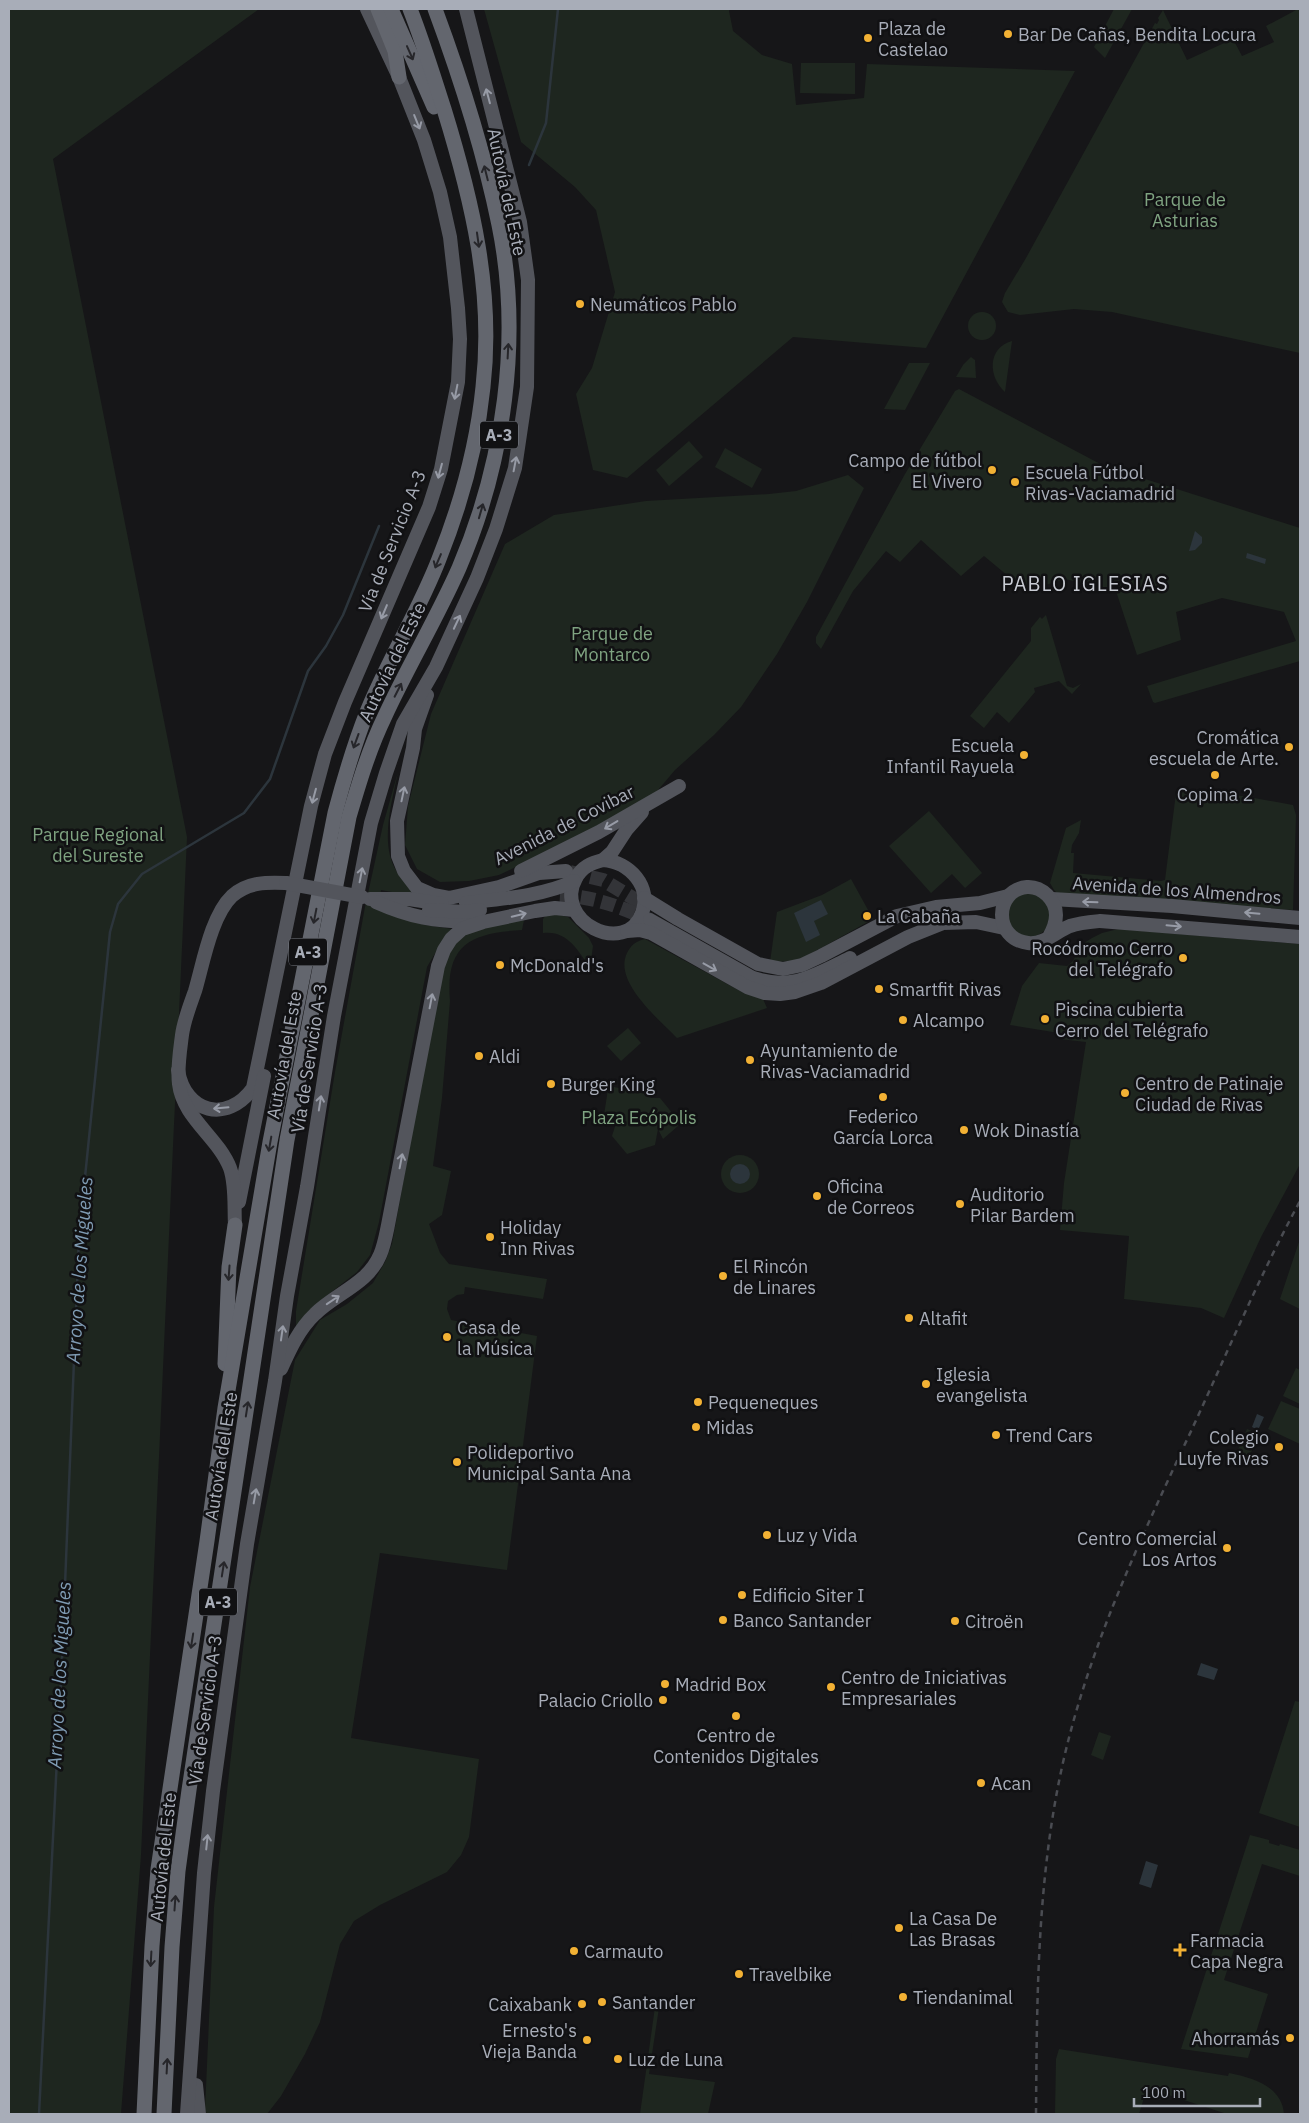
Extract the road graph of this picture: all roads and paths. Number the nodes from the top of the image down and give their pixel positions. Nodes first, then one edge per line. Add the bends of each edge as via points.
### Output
1 (367, 9) edge
2 (378, 9) edge
3 (390, 9) edge
4 (410, 9) edge
5 (435, 9) edge
6 (439, 9) edge
7 (466, 9) edge
8 (443, 32) junction
9 (399, 77) junction
10 (464, 175) junction
11 (436, 667) junction
12 (679, 786) dead end
13 (653, 800) junction
14 (396, 842) junction
15 (302, 851) junction
16 (604, 860) junction
17 (570, 876) junction
18 (560, 895) tunnel mouth
19 (1008, 896) junction
20 (644, 898) junction
21 (370, 899) junction
22 (1052, 899) junction
23 (574, 910) junction
24 (913, 912) junction
25 (1300, 918) edge
26 (483, 922) junction
27 (943, 923) junction
28 (1004, 928) junction
29 (627, 931) junction
30 (1049, 937) junction
31 (1300, 937) edge
32 (178, 1070) junction
33 (235, 1224) junction
34 (275, 1381) junction
35 (225, 1408) junction
36 (191, 2039) junction
37 (144, 2114) edge
38 (164, 2114) edge
39 (186, 2114) edge
40 (199, 2114) edge

1 - 9 main road, Vía de Servicio A-3
2 - 9 highway via 395,51
3 -> 10 highway
4 - 10 highway, Autovía del Este / A-3
5 - 8 highway, Autovía del Este / A-3
6 - 8 highway
11 -> 7 main road, Vía de Servicio A-3 via 496,529 515,468 527,387 528,280 520,222
38 -> 8 highway, Autovía del Este / A-3 via 172,1947 189,1790 287,1140 349,817 364,766 384,717 458,570 477,523 493,468 506,386 509,335 499,226 474,123
9 -> 15 main road, Vía de Servicio A-3 via 424,140 450,238 460,339 458,382 441,470 429,507 325,754
10 -> 35 highway, Autovía del Este / A-3 via 483,280 485,347 480,415 469,469 452,525 367,711 334,813 270,1142
14 -> 11 main road via 415,729
34 -> 11 main road, Vía de Servicio A-3 via 334,1016 371,823 403,724
12 - 13 main road, Avenida de Covibar
13 -> 14 main road, Avenida de Covibar via 599,832 507,878 457,889 425,883 411,870
13 - 16 main road
14 - 17 main road via 404,871 417,888 433,895 449,898 472,894 539,873
15 -> 32 main road via 253,1088 234,1106 222,1110 208,1109 196,1104 186,1094
15 - 33 main road via 303,875
16 - 17 main road
16 - 20 main road via 616,861 627,867 635,875
17 - 21 main road via 563,886 464,904
17 - 23 main road
18 - 21 main road via 465,912 427,910
19 - 22 main road via 1029,887 1043,891
19 - 24 main road
19 - 28 main road via 1002,913
20 - 24 main road via 758,964 783,969 802,965 879,924
20 - 29 main road via 641,917
21 - 26 main road via 404,914 431,920
21 - 32 main road, bridge via 264,882 233,895 224,905 213,931 182,1033
25 -> 22 main road, Avenida de los Almendros
22 - 30 main road via 1056,916
26 -> 23 main road via 555,908
23 - 29 main road via 580,919 597,931 616,934
24 - 27 main road via 809,969 783,975 758,971 652,916 753,978 776,984 806,980 920,924
34 -> 26 main road via 302,1328 327,1304 367,1275 380,1256 438,966 444,950 462,929
27 - 28 main road via 976,922
29 -> 27 main road via 651,933 747,986 780,994 821,983 908,937
28 - 30 main road via 1017,940 1030,944
30 -> 31 main road, Avenida de los Almendros via 1077,924 1100,921
32 - 33 main road via 182,1102 222,1152 229,1167 233,1181
33 -> 35 highway via 226,1310
36 -> 34 main road, Vía de Servicio A-3 via 213,1791 247,1544
35 -> 37 highway, Autovía del Este / A-3 via 158,1869
36 - 39 main road, Vía de Servicio A-3
36 - 40 main road

